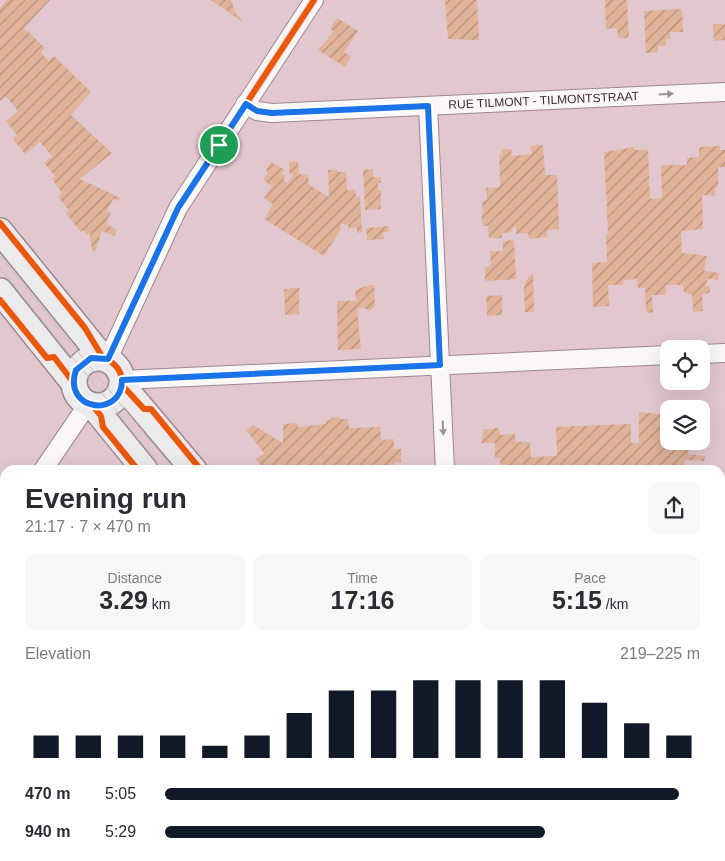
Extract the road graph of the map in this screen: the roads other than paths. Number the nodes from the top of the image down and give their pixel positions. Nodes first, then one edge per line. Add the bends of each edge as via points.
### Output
1 (314, 0) edge
2 (725, 92) edge
3 (246, 104) junction
4 (428, 106) junction
5 (0, 232) edge
6 (0, 291) edge
7 (725, 353) edge
8 (710, 354) edge
9 (660, 355) edge
10 (105, 358) junction
11 (440, 365) junction
12 (73, 382) junction
13 (122, 382) junction
14 (90, 405) junction
15 (47, 465) edge
16 (141, 465) edge
17 (190, 465) edge
18 (444, 465) edge

1 - 3 street
4 -> 2 street, RUE TILMONT - TILMONTSTRAAT
3 - 4 street, RUE TILMONT - TILMONTSTRAAT via 257,111 272,113
3 - 10 street via 178,208
4 - 11 street
5 - 10 street
6 - 12 street
7 - 8 street
9 - 11 street
10 - 12 street via 85,361 76,370
10 - 13 street via 118,367
11 - 13 street
11 -> 18 street
12 - 14 street via 77,395
13 - 14 street via 120,392 110,403
13 - 17 street
14 - 15 street
14 - 16 street

